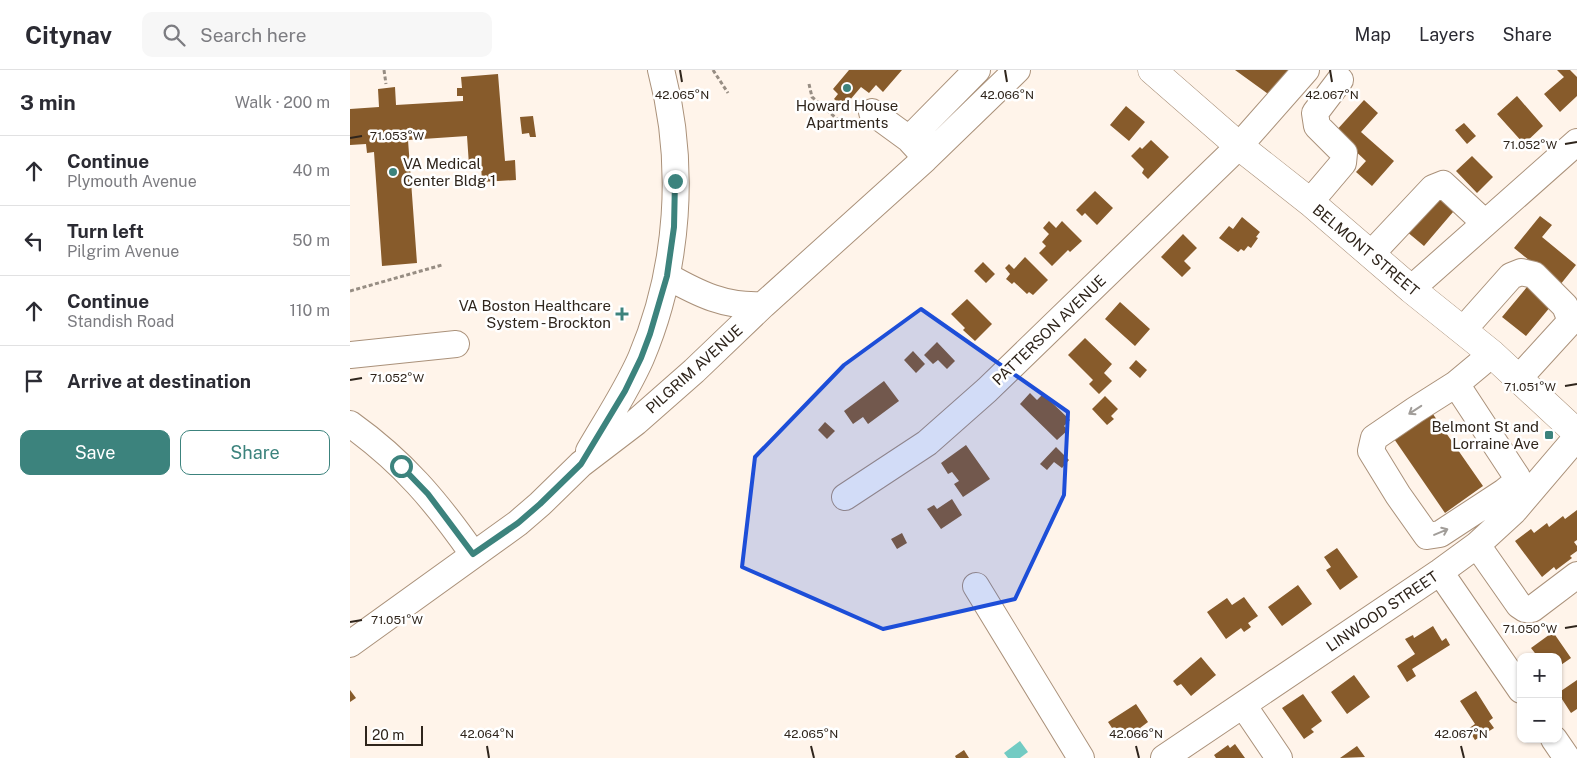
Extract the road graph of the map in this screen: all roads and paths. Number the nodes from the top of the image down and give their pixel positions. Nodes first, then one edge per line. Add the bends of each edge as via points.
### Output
1 (384, 70) edge
2 (661, 70) edge
3 (713, 70) edge
4 (977, 70) edge
5 (1018, 70) edge
6 (1306, 70) edge
7 (1162, 73) edge
8 (1340, 80) dead end
9 (386, 84) dead end
10 (809, 84) dead end
11 (998, 88) junction
12 (728, 93) dead end
13 (872, 112) dead end
14 (844, 125) dead end
15 (909, 139) junction
16 (1577, 142) edge
17 (1239, 146) junction
18 (925, 159) junction
19 (1310, 202) junction
20 (1485, 223) junction
21 (1371, 254) junction
22 (442, 265) dead end
23 (667, 276) junction
24 (1411, 289) junction
25 (350, 292) edge
26 (763, 305) junction
27 (1463, 330) junction
28 (1569, 339) edge
29 (456, 344) dead end
30 (1492, 354) junction
31 (350, 355) edge
32 (1519, 378) junction
33 (1456, 384) junction
34 (350, 424) edge
35 (1577, 435) edge
36 (581, 464) junction
37 (845, 497) dead end
38 (1508, 502) junction
39 (1477, 545) junction
40 (473, 554) junction
41 (1440, 572) junction
42 (1577, 575) edge
43 (976, 586) dead end
44 (350, 644) edge
45 (1517, 684) edge
46 (1243, 705) junction
47 (1557, 743) edge
48 (1081, 758) edge
49 (1164, 758) edge
50 (1279, 758) edge
51 (1567, 758) edge

1 - 9 path
2 - 23 street via 671,121 675,181 674,227
3 - 12 path
4 - 11 street
4 - 15 street
5 - 11 street, PILGRIM AVENUE
6 - 17 street, PATTERSON AVENUE
7 - 17 main road, BELMONT STREET
8 - 19 street via 1315,112 1317,126 1344,153 1343,163
10 - 14 path via 812,96
11 - 18 street, PILGRIM AVENUE
13 - 15 street
15 - 18 street
16 - 20 street
17 - 19 main road, BELMONT STREET
17 - 37 street, PATTERSON AVENUE via 958,417 907,457
18 - 26 street, PILGRIM AVENUE
19 - 21 main road, BELMONT STREET
20 - 21 street via 1443,184 1433,188
20 - 24 street
21 - 24 main road, BELMONT STREET
22 - 25 path
23 - 26 street via 718,301
23 - 36 street via 641,358
24 - 27 main road, BELMONT STREET
26 - 36 street, PILGRIM AVENUE via 662,399
27 - 28 street via 1511,276 1521,272 1534,275 1565,306 1571,321
27 - 30 main road, BELMONT STREET
28 - 32 street
29 - 31 street
30 - 32 main road, BELMONT STREET
30 - 33 street
32 - 35 main road, BELMONT STREET
33 - 38 street via 1517,477
33 -> 38 street via 1374,438 1371,451 1427,536 1440,534
34 - 40 street via 428,494
35 - 38 street, LINWOOD STREET
36 - 40 street, PILGRIM AVENUE via 518,523
38 - 39 street, LINWOOD STREET
39 - 41 street, LINWOOD STREET
39 - 42 street via 1525,609 1532,610
40 - 44 street, PILGRIM AVENUE
41 - 45 street
41 - 46 street, LINWOOD STREET
43 - 48 street
46 - 49 street, LINWOOD STREET
46 - 50 street
47 - 51 street

